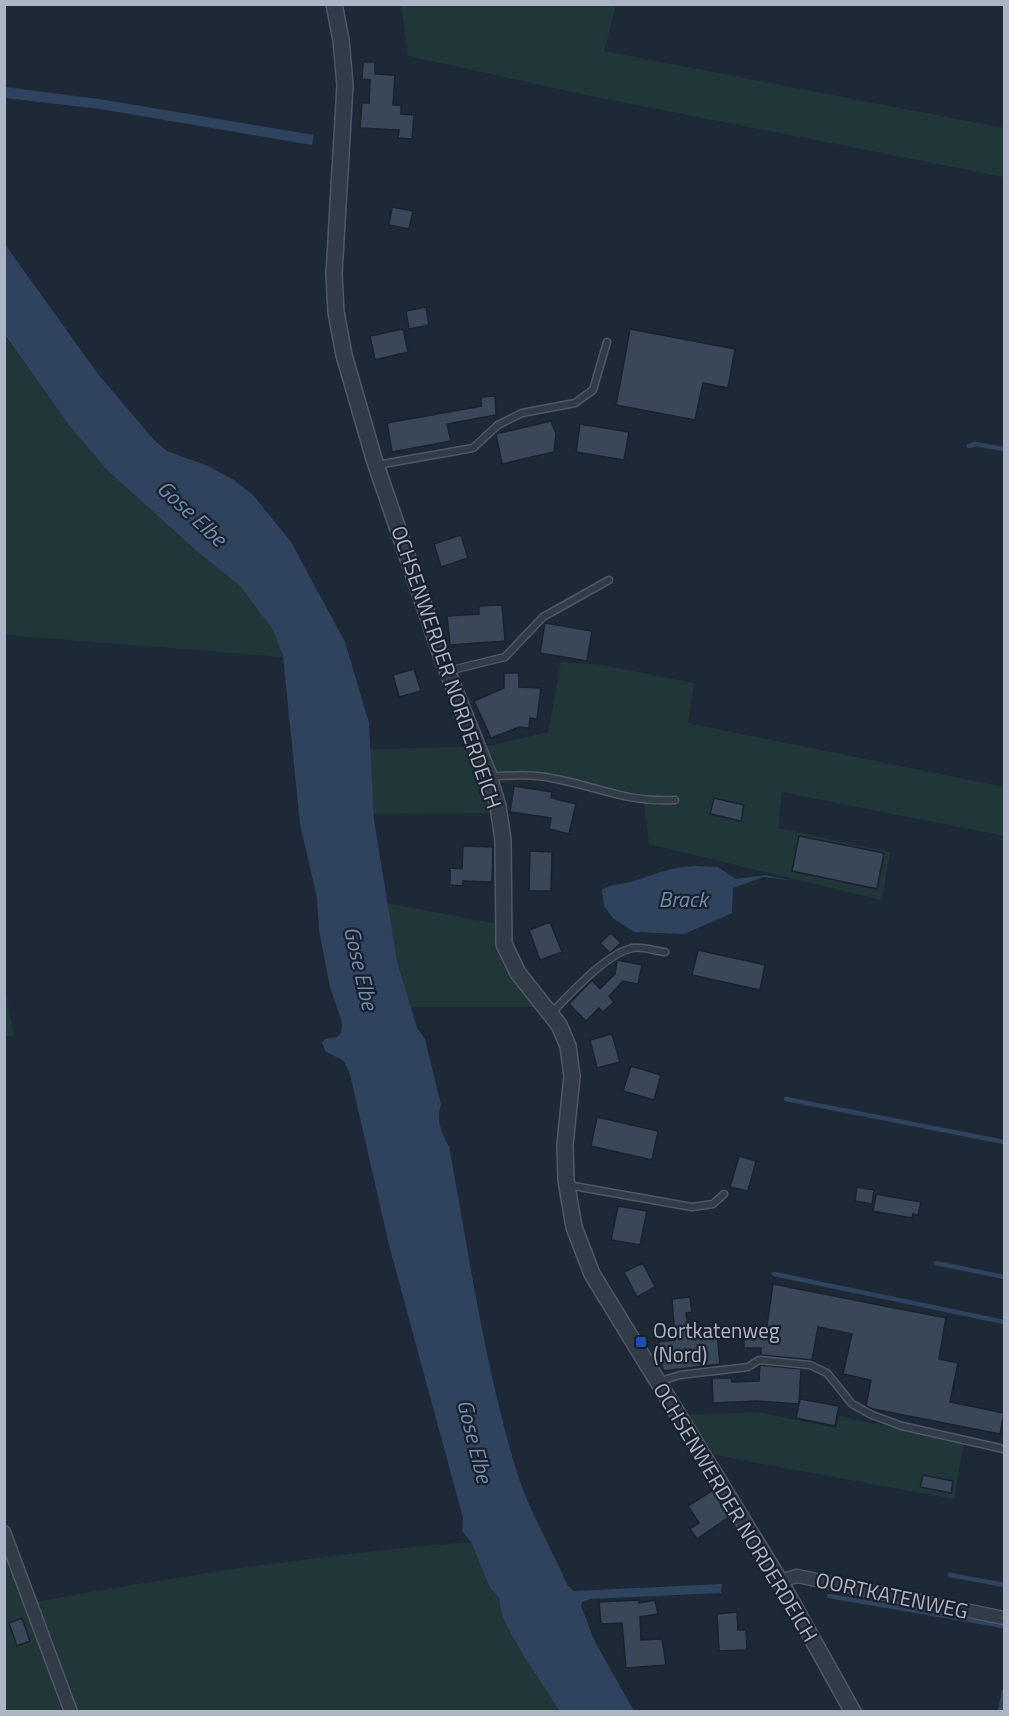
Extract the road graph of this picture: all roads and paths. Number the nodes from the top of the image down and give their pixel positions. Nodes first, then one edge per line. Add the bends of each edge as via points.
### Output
1 (334, 4) edge
2 (608, 342) dead end
3 (376, 465) junction
4 (609, 580) dead end
5 (447, 671) junction
6 (489, 777) junction
7 (675, 800) dead end
8 (664, 952) dead end
9 (551, 1014) junction
10 (567, 1185) junction
11 (724, 1194) dead end
12 (657, 1382) junction
13 (1005, 1449) edge
14 (4, 1532) edge
15 (780, 1581) junction
16 (1005, 1618) edge
17 (72, 1712) edge
18 (853, 1712) edge

1 - 3 street, OCHSENWERDER NORDERDEICH via 345,85 334,274 336,312 344,355
2 - 3 lane via 593,390 575,403 522,413 498,425 473,448
3 - 5 street, OCHSENWERDER NORDERDEICH
4 - 5 lane via 543,617 505,657
5 - 6 street, OCHSENWERDER NORDERDEICH
6 - 7 lane via 517,774 551,778 642,801
6 - 9 street, OCHSENWERDER NORDERDEICH via 503,840 504,944 518,973
8 - 9 lane via 632,948 584,980
9 - 10 street, OCHSENWERDER NORDERDEICH via 568,1046 572,1076
10 - 11 lane via 692,1207 713,1204
10 - 12 street, OCHSENWERDER NORDERDEICH via 574,1227 592,1274
12 - 13 lane via 680,1375 748,1367 759,1360 810,1365 827,1373 852,1404 872,1415 902,1426
12 - 15 street, OCHSENWERDER NORDERDEICH
14 - 17 street
15 - 16 street, OORTKATENWEG via 797,1576
15 - 18 street, OCHSENWERDER NORDERDEICH

